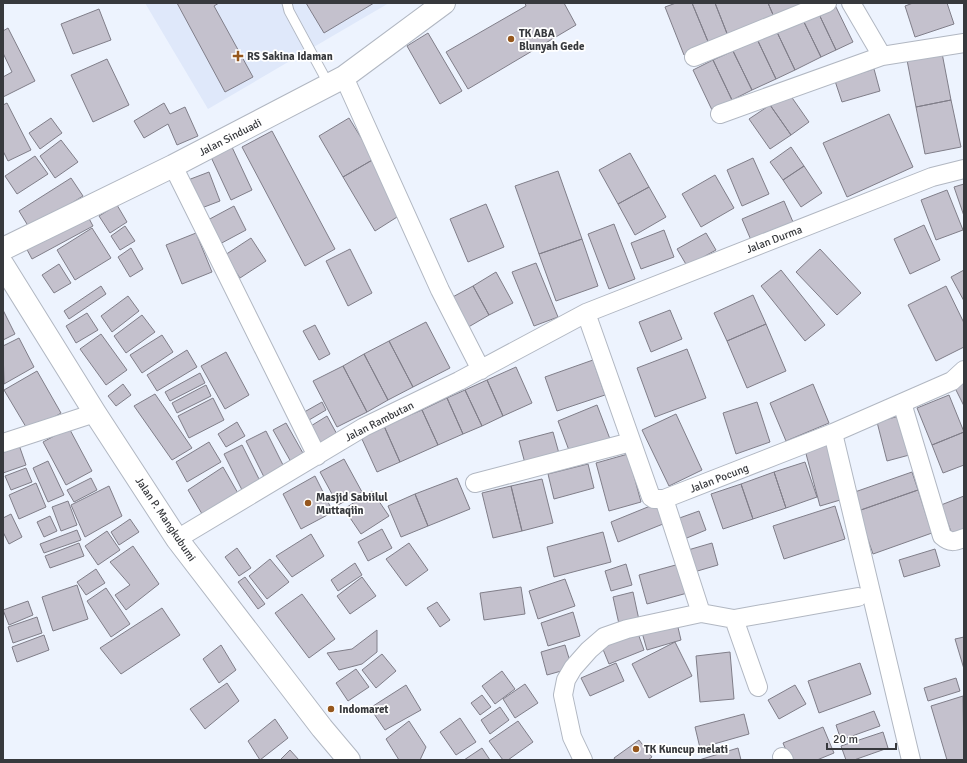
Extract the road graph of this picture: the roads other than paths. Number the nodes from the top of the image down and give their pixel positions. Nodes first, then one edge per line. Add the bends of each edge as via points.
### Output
1 (287, 3) edge
2 (444, 3) edge
3 (827, 3) edge
4 (851, 3) edge
5 (964, 43) edge
6 (882, 56) junction
7 (694, 57) dead end
8 (337, 81) junction
9 (720, 114) dead end
10 (173, 166) junction
11 (964, 169) edge
12 (3, 249) edge
13 (5, 271) edge
14 (586, 313) junction
15 (480, 370) junction
16 (964, 370) edge
17 (902, 403) junction
18 (95, 413) junction
19 (833, 433) junction
20 (631, 442) junction
21 (3, 443) edge
22 (316, 456) junction
23 (475, 483) dead end
24 (664, 499) junction
25 (964, 538) edge
26 (177, 539) junction
27 (858, 597) dead end
28 (701, 613) junction
29 (734, 619) junction
30 (758, 687) dead end
31 (349, 760) edge
32 (582, 760) edge
33 (911, 760) edge

1 - 8 lane via 289,11
2 - 8 main road, Jalan Sinduadi
3 - 7 street
4 - 6 street
5 - 6 street
6 - 9 street
8 - 10 main road, Jalan Sinduadi
8 - 15 street
10 - 12 main road, Jalan Sinduadi
10 - 22 street
11 - 14 street, Jalan Durma via 932,177
13 - 18 main road, Jalan P. Mangkubumi
14 - 15 street, Jalan Rambutan
14 - 20 street
15 - 22 street, Jalan Rambutan via 364,427
16 - 17 street, Jalan Pocung via 952,381
17 - 19 street, Jalan Pocung
17 - 25 street via 942,536 954,542
18 - 21 street
18 - 26 main road, Jalan P. Mangkubumi
19 - 24 street, Jalan Pocung
19 - 33 street
20 - 23 street
20 - 24 street via 651,497
22 - 26 street, Jalan Rambutan
24 - 28 street
26 - 31 main road, Jalan P. Mangkubumi
27 - 29 street
28 - 29 street
28 - 32 street via 628,629 604,637 573,668 566,680 563,695 572,737
29 - 30 street

